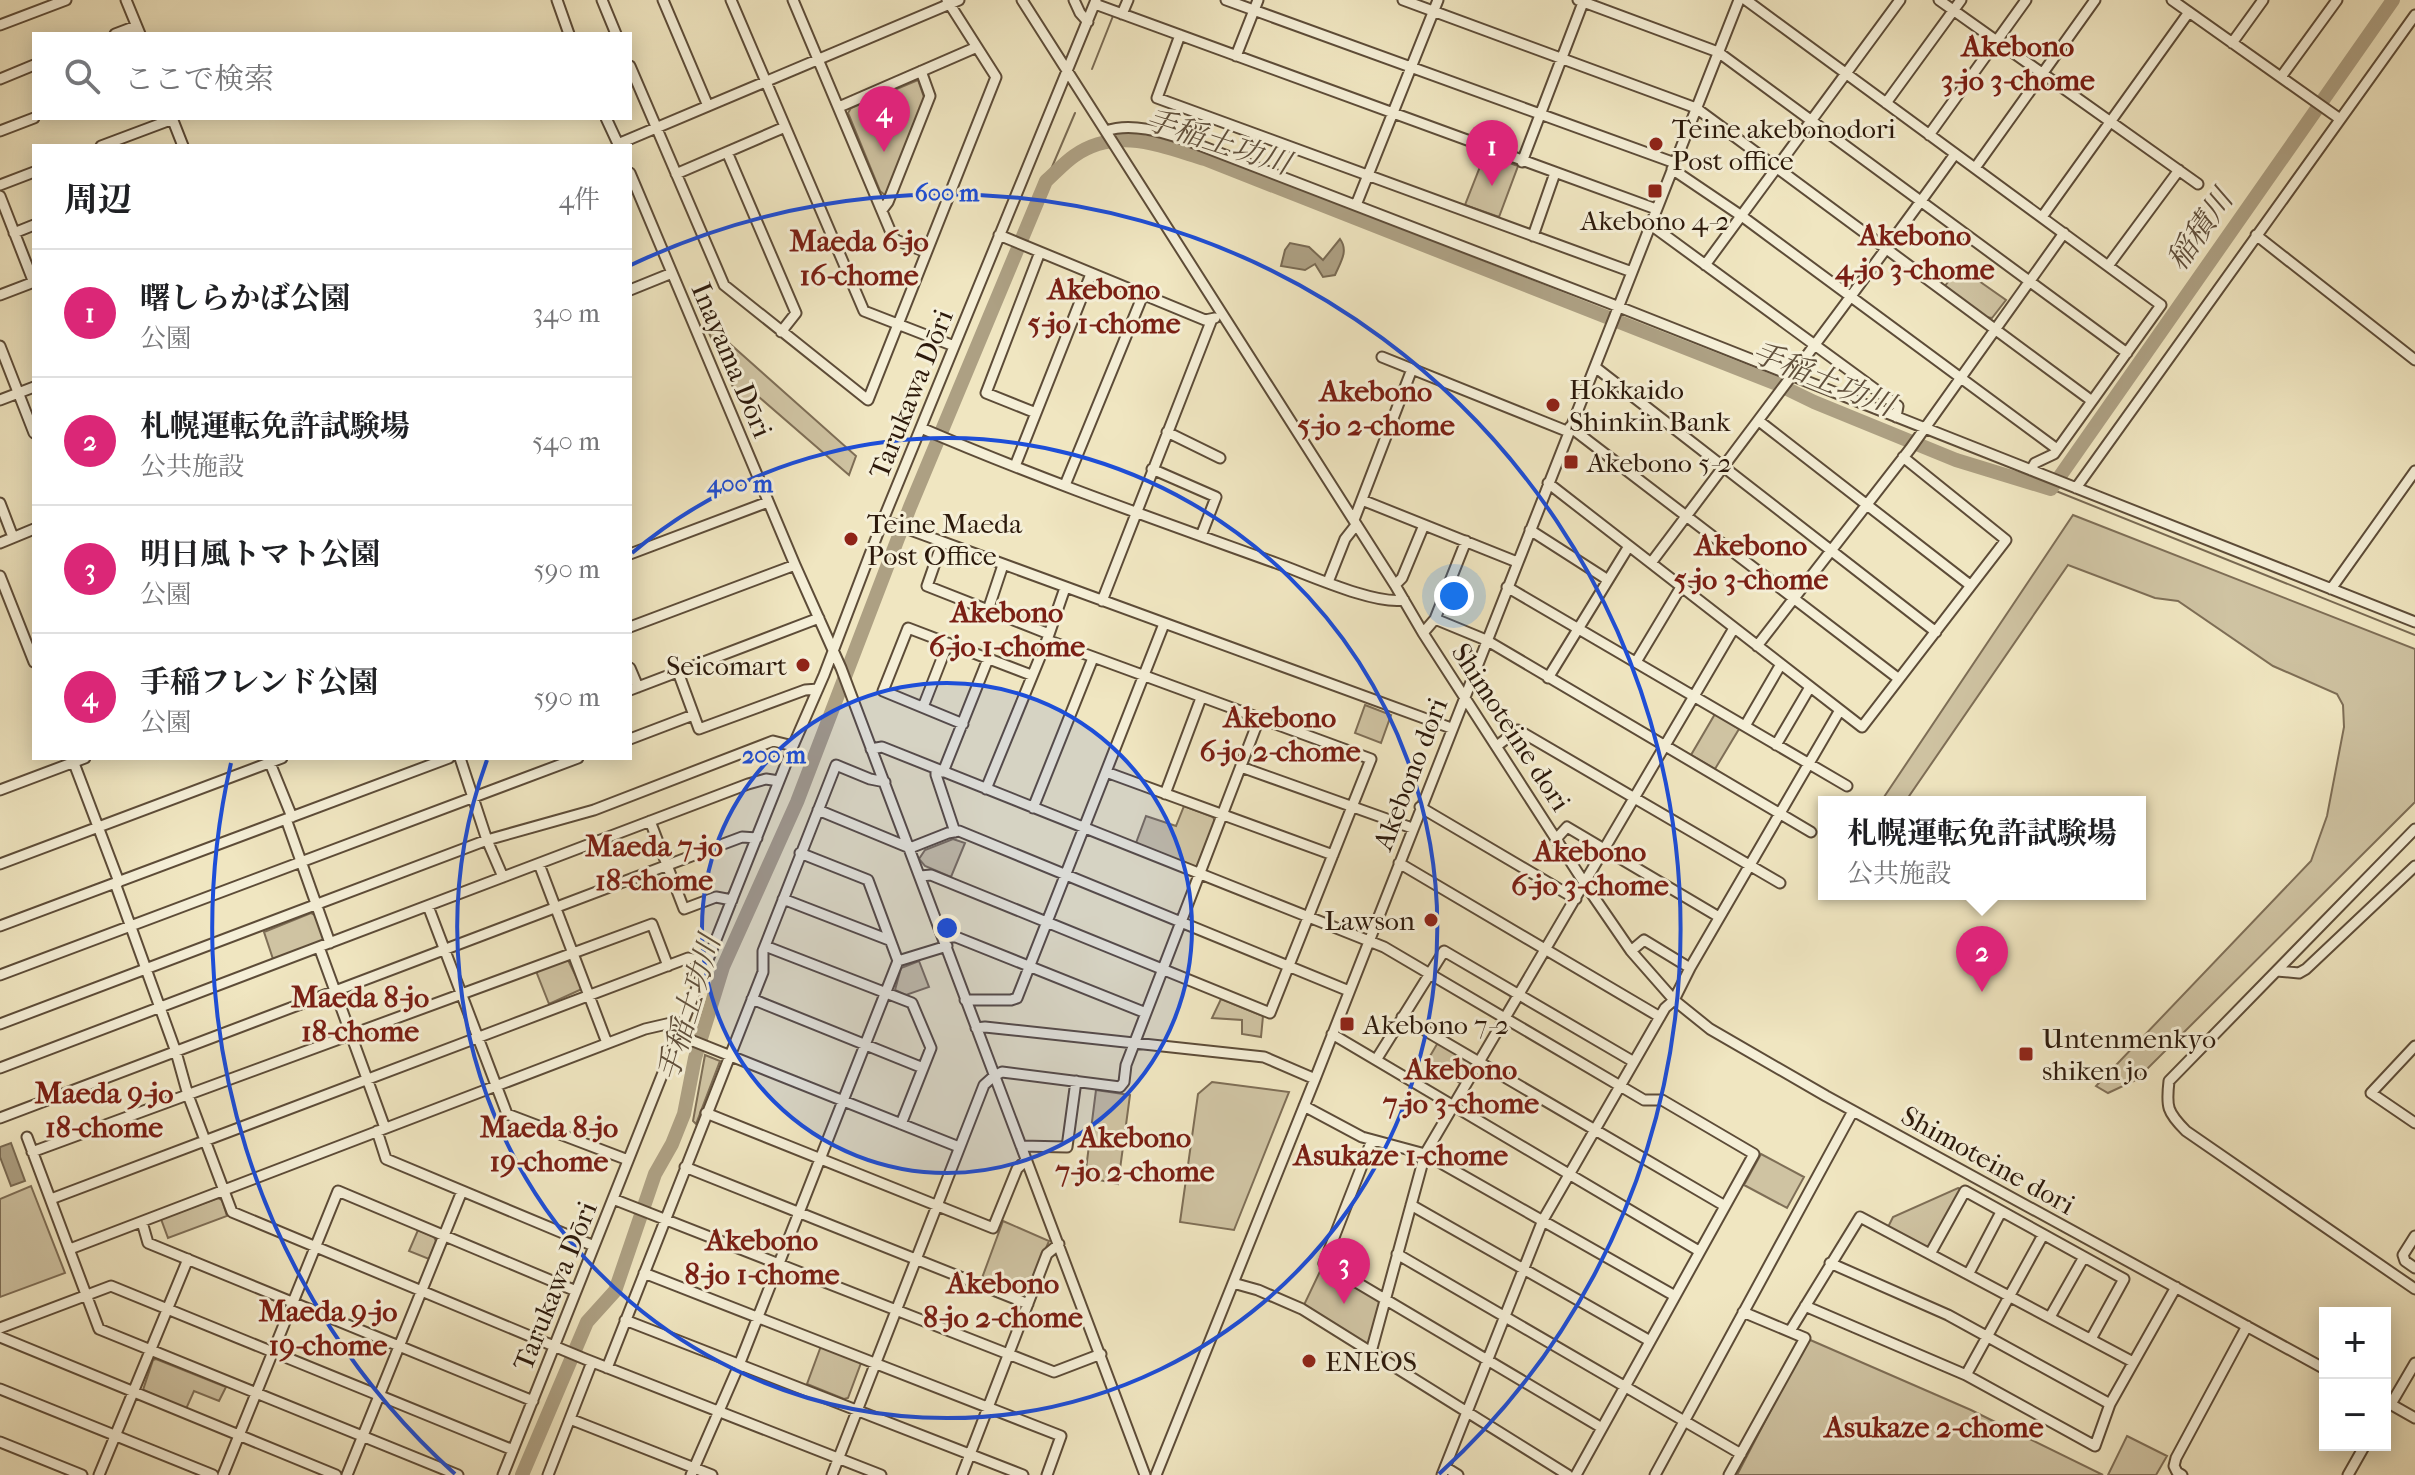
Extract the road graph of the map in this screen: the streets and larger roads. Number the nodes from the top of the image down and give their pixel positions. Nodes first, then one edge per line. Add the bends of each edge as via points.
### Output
1 (66, 0) edge
2 (126, 0) edge
3 (557, 0) edge
4 (602, 0) edge
5 (663, 0) edge
6 (731, 0) edge
7 (793, 0) edge
8 (1022, 0) edge
9 (1074, 0) edge
10 (1128, 0) edge
11 (1226, 0) edge
12 (1403, 0) edge
13 (1438, 0) edge
14 (1724, 0) edge
15 (1900, 0) edge
16 (1939, 0) edge
17 (1961, 0) edge
18 (2026, 0) edge
19 (2095, 0) edge
20 (2172, 0) edge
21 (2263, 0) edge
22 (2337, 0) edge
23 (952, 1) edge
24 (1582, 1) edge
25 (1095, 2) edge
26 (1741, 2) edge
27 (1256, 5) edge
28 (1953, 10) junction
29 (1433, 11) junction
30 (2189, 12) junction
31 (1117, 13) junction
32 (2415, 15) edge
33 (1088, 22) junction
34 (0, 25) edge
35 (138, 30) edge
36 (568, 32) edge
37 (615, 32) edge
38 (1180, 35) junction
39 (1996, 41) junction
40 (2232, 43) junction
41 (977, 47) junction
42 (1718, 52) junction
43 (1236, 56) junction
44 (1562, 57) junction
45 (819, 60) junction
46 (32, 66) edge
47 (1411, 68) junction
48 (632, 71) edge
49 (921, 71) junction
50 (1066, 71) junction
51 (2042, 73) junction
52 (1847, 74) junction
53 (0, 77) edge
54 (2281, 77) junction
55 (766, 83) junction
56 (1886, 103) junction
57 (708, 106) junction
58 (839, 107) junction
59 (1696, 108) junction
60 (1393, 114) junction
61 (1539, 114) junction
62 (32, 119) edge
63 (2340, 119) junction
64 (168, 120) edge
65 (174, 120) edge
66 (607, 120) edge
67 (2110, 121) junction
68 (1812, 122) junction
69 (785, 127) junction
70 (657, 128) junction
71 (0, 131) edge
72 (1107, 131) junction
73 (1929, 135) junction
74 (106, 144) edge
75 (182, 144) edge
76 (618, 144) edge
77 (620, 144) edge
78 (727, 152) junction
79 (1955, 154) junction
80 (1522, 162) junction
81 (1674, 166) junction
82 (1975, 168) junction
83 (1777, 169) junction
84 (2179, 170) junction
85 (32, 173) edge
86 (1555, 173) junction
87 (676, 174) junction
88 (1368, 175) junction
89 (632, 178) edge
90 (2198, 184) dead end
91 (0, 185) edge
92 (0, 196) edge
93 (1921, 201) junction
94 (1356, 205) junction
95 (1656, 209) junction
96 (882, 210) junction
97 (1743, 217) junction
98 (2042, 217) junction
99 (1651, 225) junction
100 (32, 226) edge
101 (14, 233) junction
102 (2064, 233) junction
103 (999, 235) junction
104 (2256, 235) junction
105 (1533, 236) junction
106 (1885, 249) junction
107 (926, 252) junction
108 (1040, 252) junction
109 (1705, 265) junction
110 (2108, 266) junction
111 (1632, 272) junction
112 (672, 273) junction
113 (1091, 274) junction
114 (32, 278) edge
115 (2030, 281) junction
116 (32, 284) edge
117 (632, 289) edge
118 (0, 295) edge
119 (1143, 295) junction
120 (1849, 297) junction
121 (1618, 310) junction
122 (1222, 314) junction
123 (1212, 319) junction
124 (898, 324) junction
125 (1994, 329) junction
126 (781, 332) junction
127 (1814, 345) junction
128 (0, 346) edge
129 (954, 346) junction
130 (2127, 353) junction
131 (1382, 357) dead end
132 (2415, 360) edge
133 (1595, 367) junction
134 (1412, 369) junction
135 (1959, 377) junction
136 (1791, 379) junction
137 (32, 388) edge
138 (19, 393) junction
139 (0, 400) edge
140 (2092, 401) junction
141 (1036, 413) junction
142 (1896, 417) junction
143 (1759, 421) junction
144 (32, 428) edge
145 (921, 428) junction
146 (1570, 429) junction
147 (1922, 430) junction
148 (1167, 432) junction
149 (2057, 449) junction
150 (1906, 453) junction
151 (1220, 458) dead end
152 (1015, 466) junction
153 (1724, 467) junction
154 (1152, 469) junction
155 (2031, 470) junction
156 (2415, 471) edge
157 (1548, 483) junction
158 (1065, 485) junction
159 (2076, 488) junction
160 (1362, 500) junction
161 (768, 502) junction
162 (0, 504) edge
163 (1867, 504) junction
164 (1136, 512) junction
165 (1686, 516) junction
166 (883, 520) junction
167 (1355, 523) junction
168 (1424, 525) junction
169 (32, 530) edge
170 (1530, 530) junction
171 (1201, 536) junction
172 (13, 537) junction
173 (1466, 541) junction
174 (0, 543) edge
175 (942, 543) junction
176 (1629, 546) junction
177 (1831, 550) junction
178 (632, 553) edge
179 (1517, 562) junction
180 (1651, 563) junction
181 (795, 565) junction
182 (1003, 565) junction
183 (0, 576) edge
184 (1608, 580) junction
185 (1328, 582) junction
186 (1395, 585) junction
187 (1970, 585) junction
188 (1507, 587) junction
189 (1681, 587) junction
190 (1065, 588) junction
191 (2331, 589) junction
192 (1794, 598) junction
193 (1404, 600) junction
194 (1102, 601) junction
195 (988, 610) junction
196 (819, 618) junction
197 (1435, 619) junction
198 (2415, 622) edge
199 (1164, 624) junction
200 (632, 626) edge
201 (1734, 628) junction
202 (1578, 629) junction
203 (1936, 632) junction
204 (1423, 633) junction
205 (1048, 637) junction
206 (1486, 640) junction
207 (948, 643) junction
208 (1757, 646) junction
209 (833, 651) junction
210 (32, 657) edge
211 (1093, 658) junction
212 (988, 659) junction
213 (1636, 662) junction
214 (1781, 664) junction
215 (678, 672) junction
216 (1031, 675) junction
217 (1143, 677) junction
218 (1548, 678) junction
219 (1899, 679) junction
220 (1810, 687) junction
221 (634, 689) edge
222 (818, 689) junction
223 (1465, 695) junction
224 (1694, 696) junction
225 (1201, 698) junction
226 (923, 707) junction
227 (1840, 710) junction
228 (693, 715) junction
229 (1259, 719) junction
230 (963, 724) junction
231 (1745, 726) junction
232 (1451, 728) junction
233 (632, 738) edge
234 (1498, 745) junction
235 (1776, 745) junction
236 (793, 746) junction
237 (1664, 746) junction
238 (871, 749) junction
239 (73, 760) edge
240 (269, 760) edge
241 (444, 760) edge
242 (461, 760) edge
243 (573, 760) edge
244 (1809, 764) junction
245 (1241, 767) junction
246 (940, 770) junction
247 (1106, 772) junction
248 (779, 781) junction
249 (885, 782) junction
250 (1847, 786) dead end
251 (986, 789) junction
252 (0, 790) edge
253 (1165, 794) junction
254 (472, 798) junction
255 (1634, 798) junction
256 (1352, 807) junction
257 (1420, 807) junction
258 (1033, 808) junction
259 (818, 810) junction
260 (1779, 814) junction
261 (1222, 815) junction
262 (289, 818) junction
263 (650, 821) junction
264 (99, 827) junction
265 (1412, 828) junction
266 (1084, 829) junction
267 (2415, 829) edge
268 (955, 832) junction
269 (1811, 832) dead end
270 (757, 838) junction
271 (1557, 838) junction
272 (487, 840) junction
273 (910, 848) junction
274 (1604, 848) junction
275 (800, 853) junction
276 (1333, 855) junction
277 (302, 862) junction
278 (1399, 863) junction
279 (0, 864) edge
280 (539, 864) junction
281 (667, 865) junction
282 (1749, 865) junction
283 (2415, 867) edge
284 (1199, 874) junction
285 (1065, 875) junction
286 (921, 876) junction
287 (503, 877) junction
288 (117, 883) junction
289 (1780, 883) dead end
290 (1585, 884) junction
291 (783, 899) junction
292 (1576, 899) junction
293 (732, 900) junction
294 (317, 904) junction
295 (428, 906) junction
296 (556, 907) junction
297 (1719, 917) junction
298 (1309, 918) junction
299 (1047, 921) junction
300 (1181, 922) junction
301 (0, 926) edge
302 (130, 926) junction
303 (889, 940) junction
304 (1368, 941) junction
305 (946, 942) junction
306 (330, 943) junction
307 (765, 946) junction
308 (319, 947) junction
309 (1546, 949) junction
310 (444, 950) junction
311 (1631, 951) junction
312 (573, 953) junction
313 (898, 961) junction
314 (707, 962) junction
315 (668, 966) junction
316 (1030, 966) junction
317 (1289, 967) junction
318 (145, 968) junction
319 (1690, 968) junction
320 (1163, 969) junction
321 (2277, 971) junction
322 (1430, 974) junction
323 (0, 975) edge
324 (1349, 991) junction
325 (334, 992) junction
326 (885, 993) junction
327 (461, 994) junction
328 (1519, 995) junction
329 (590, 996) junction
330 (752, 999) junction
331 (965, 1000) junction
332 (1674, 1000) junction
333 (159, 1008) junction
334 (1146, 1013) junction
335 (1402, 1017) junction
336 (1660, 1017) junction
337 (1506, 1018) junction
338 (0, 1024) edge
339 (976, 1028) junction
340 (680, 1030) junction
341 (1332, 1034) junction
342 (351, 1035) junction
343 (478, 1038) junction
344 (607, 1043) junction
345 (1135, 1043) junction
346 (865, 1044) junction
347 (2415, 1046) edge
348 (176, 1052) junction
349 (729, 1055) junction
350 (1376, 1060) junction
351 (1480, 1062) junction
352 (1634, 1062) junction
353 (0, 1068) edge
354 (923, 1068) junction
355 (994, 1076) junction
356 (1315, 1079) junction
357 (366, 1080) junction
358 (1076, 1081) junction
359 (497, 1086) junction
360 (1620, 1086) junction
361 (188, 1095) junction
362 (842, 1101) junction
363 (1304, 1106) junction
364 (1454, 1106) junction
365 (1853, 1111) junction
366 (706, 1113) junction
367 (0, 1118) edge
368 (2415, 1123) edge
369 (901, 1124) junction
370 (381, 1130) junction
371 (1594, 1131) junction
372 (27, 1137) dead end
373 (1372, 1140) junction
374 (205, 1141) junction
375 (1021, 1146) junction
376 (959, 1147) junction
377 (32, 1152) junction
378 (1425, 1154) junction
379 (820, 1159) junction
380 (628, 1160) junction
381 (1026, 1160) junction
382 (685, 1167) junction
383 (1569, 1175) junction
384 (223, 1190) junction
385 (462, 1191) junction
386 (51, 1199) junction
387 (613, 1199) junction
388 (936, 1205) junction
389 (1411, 1205) junction
390 (1725, 1206) junction
391 (799, 1212) junction
392 (2001, 1212) junction
393 (660, 1218) junction
394 (1543, 1220) junction
395 (142, 1222) junction
396 (444, 1235) junction
397 (2043, 1235) junction
398 (2415, 1236) edge
399 (1059, 1244) junction
400 (594, 1246) junction
401 (316, 1247) junction
402 (70, 1249) junction
403 (1699, 1251) junction
404 (1397, 1254) junction
405 (1930, 1254) junction
406 (2084, 1257) junction
407 (188, 1259) junction
408 (916, 1259) junction
409 (1830, 1263) junction
410 (778, 1265) junction
411 (1524, 1268) junction
412 (2415, 1268) edge
413 (644, 1273) junction
414 (1969, 1273) junction
415 (1233, 1283) junction
416 (2176, 1287) junction
417 (2415, 1289) edge
418 (421, 1291) junction
419 (576, 1291) junction
420 (87, 1295) junction
421 (2009, 1295) junction
422 (1675, 1296) junction
423 (1385, 1300) junction
424 (293, 1303) junction
425 (1028, 1304) junction
426 (1805, 1306) junction
427 (167, 1309) junction
428 (896, 1311) junction
429 (1743, 1312) junction
430 (757, 1316) junction
431 (1505, 1316) junction
432 (2050, 1317) junction
433 (625, 1320) junction
434 (2247, 1326) junction
435 (0, 1328) edge
436 (1790, 1331) junction
437 (1987, 1336) junction
438 (0, 1337) edge
439 (2091, 1339) junction
440 (1650, 1341) junction
441 (399, 1347) junction
442 (560, 1348) junction
443 (150, 1350) junction
444 (273, 1352) junction
445 (1371, 1352) junction
446 (1101, 1354) junction
447 (1008, 1355) junction
448 (588, 1360) junction
449 (1487, 1361) junction
450 (876, 1362) junction
451 (2133, 1362) junction
452 (739, 1365) junction
453 (2319, 1366) edge
454 (2414, 1367) edge
455 (607, 1368) junction
456 (1966, 1375) junction
457 (1625, 1386) junction
458 (0, 1389) edge
459 (132, 1392) junction
460 (257, 1393) junction
461 (379, 1395) junction
462 (2391, 1399) edge
463 (533, 1401) junction
464 (2110, 1404) junction
465 (2391, 1406) edge
466 (988, 1407) junction
467 (719, 1411) junction
468 (857, 1411) junction
469 (1467, 1412) junction
470 (2415, 1418) edge
471 (570, 1419) junction
472 (1685, 1421) junction
473 (1602, 1428) junction
474 (115, 1436) junction
475 (240, 1436) junction
476 (362, 1436) junction
477 (0, 1442) edge
478 (513, 1450) junction
479 (2362, 1451) edge
480 (970, 1454) junction
481 (1741, 1454) junction
482 (838, 1458) junction
483 (1443, 1471) edge
484 (693, 1472) edge
485 (550, 1474) edge
486 (82, 1475) edge
487 (99, 1475) edge
488 (213, 1475) edge
489 (223, 1475) edge
490 (336, 1475) edge
491 (347, 1475) edge
492 (458, 1475) edge
493 (503, 1475) edge
494 (712, 1475) edge
495 (832, 1475) edge
496 (881, 1475) edge
497 (962, 1475) edge
498 (1023, 1475) edge
499 (1047, 1475) edge
500 (1145, 1475) edge
501 (1156, 1475) edge
502 (1458, 1475) edge
503 (1568, 1475) edge
504 (1576, 1475) edge
505 (1655, 1475) edge
506 (1729, 1475) edge
507 (2182, 1475) edge
508 (2348, 1475) edge

1 - 34 street
2 - 35 street
3 - 36 street
4 - 37 street
5 - 57 street
6 - 55 street
7 - 45 street
8 - 50 street, Shimoteine dori
9 - 33 street
10 - 31 street
11 - 27 street
12 - 29 street
13 - 29 street
14 - 26 street
15 - 52 street
16 - 28 street
17 - 28 street
18 - 39 street
19 - 51 street
20 - 30 street
21 - 40 street
22 - 54 street
23 - 41 street
23 - 45 street
24 - 42 street
24 - 44 street
25 - 31 street
25 - 33 street, Tarukawa Dōri
26 - 42 street, Akebono dori
26 - 52 street
27 - 43 street
27 - 47 street
28 - 39 street
28 - 56 street
29 - 44 street
29 - 47 street
30 - 40 street
30 - 67 street
31 - 38 street
32 - 63 street
33 - 50 street, Tarukawa Dōri
38 - 43 street
38 - 88 street via 1157,98
39 - 51 street
39 - 73 street
40 - 54 street
41 - 49 street
41 - 107 street via 996,77
42 - 59 street, Akebono dori
42 - 68 street
43 - 60 street
44 - 59 street
44 - 61 street
45 - 55 street
45 - 58 street
46 - 53 street
47 - 60 street
47 - 61 street
48 - 70 street
49 - 58 street
49 - 96 street via 930,96
50 - 72 street, Shimoteine dori
50 - 103 street, Tarukawa Dōri
51 - 67 street
51 - 82 street
52 - 56 street
52 - 68 street
54 - 63 street
55 - 57 street
55 - 69 street
56 - 73 street
57 - 70 street
58 - 96 street
59 - 81 street, Akebono dori
59 - 83 street
60 - 80 street
60 - 88 street
61 - 80 street
61 - 81 street
62 - 71 street
63 - 104 street
64 - 74 street
65 - 75 street
66 - 76 street
67 - 84 street
67 - 98 street
68 - 83 street
68 - 93 street
69 - 78 street
69 - 124 street via 859,303 864,311
70 - 77 street
70 - 87 street
72 - 94 street via 1117,127 1164,133
72 - 122 street, Shimoteine dori
73 - 79 street
78 - 87 street
78 - 126 street via 796,313
79 - 82 street
79 - 93 street
80 - 86 street
81 - 95 street, Akebono dori
81 - 97 street
82 - 98 street
83 - 97 street
83 - 106 street
84 - 90 street
84 - 110 street
85 - 91 street
86 - 95 street
86 - 105 street
87 - 126 street via 724,285
88 - 94 street
88 - 105 street
89 - 112 street, Inayama Dōri
92 - 101 street
93 - 106 street
93 - 115 street
94 - 121 street
95 - 99 street, Akebono dori
96 - 107 street via 896,240
97 - 109 street
97 - 120 street
98 - 102 street
99 - 109 street
99 - 111 street, Akebono dori
100 - 101 street
101 - 114 street
102 - 110 street
102 - 115 street
103 - 108 street
103 - 129 street, Tarukawa Dōri
104 - 132 street
104 - 159 street
105 - 111 street
106 - 120 street
106 - 125 street
107 - 124 street
108 - 113 street
108 - 141 street via 986,393
109 - 127 street
110 - 130 street via 2161,305
111 - 121 street, Akebono dori
112 - 117 street
112 - 161 street, Inayama Dōri
113 - 119 street
113 - 141 street
115 - 125 street
115 - 130 street
116 - 118 street
119 - 123 street
119 - 158 street
120 - 127 street
120 - 135 street
121 - 133 street, Akebono dori
121 - 136 street
122 - 123 street
122 - 167 street, Shimoteine dori
123 - 148 street
124 - 126 street via 868,400
124 - 129 street
125 - 135 street
125 - 140 street
127 - 136 street
127 - 142 street via 1898,406
128 - 138 street
129 - 145 street, Tarukawa Dōri
130 - 140 street
131 - 134 street
133 - 146 street, Akebono dori
133 - 153 street
134 - 146 street
134 - 160 street
135 - 147 street
135 - 149 street
136 - 142 street
136 - 143 street
137 - 138 street
138 - 139 street
138 - 144 street
140 - 149 street
141 - 152 street
142 - 147 street
143 - 153 street
143 - 163 street
145 - 152 street
145 - 166 street, Tarukawa Dōri
146 - 157 street, Akebono dori
146 - 165 street
147 - 150 street
147 - 155 street
148 - 151 street
148 - 154 street
149 - 155 street
150 - 163 street
150 - 187 street via 2006,540
152 - 158 street
153 - 165 street
153 - 177 street
154 - 164 street
154 - 171 street via 1216,497
155 - 159 street
156 - 191 street
157 - 170 street, Akebono dori
157 - 176 street
158 - 164 street
159 - 191 street
160 - 167 street
160 - 168 street
161 - 178 street
161 - 181 street, Inayama Dōri
162 - 172 street
163 - 177 street
163 - 187 street
164 - 171 street
164 - 194 street
165 - 180 street
165 - 192 street
166 - 175 street
166 - 209 street, Tarukawa Dōri
167 - 185 street
167 - 186 street, Shimoteine dori
168 - 173 street
168 - 186 street
169 - 172 street
170 - 179 street, Akebono dori
170 - 184 street
171 - 185 street
172 - 174 street
173 - 179 street
173 - 197 street
175 - 182 street
175 - 195 street via 927,586
176 - 180 street
176 - 184 street
177 - 192 street
177 - 203 street
179 - 188 street, Akebono dori
180 - 189 street
181 - 196 street, Inayama Dōri
181 - 200 street
182 - 190 street
182 - 195 street
183 - 210 street
184 - 202 street
185 - 193 street via 1386,602
186 - 193 street, Shimoteine dori
187 - 203 street
188 - 202 street
188 - 206 street, Akebono dori
189 - 201 street
189 - 213 street
190 - 194 street
190 - 205 street
191 - 198 street
192 - 208 street
192 - 219 street
193 - 204 street, Shimoteine dori
194 - 199 street
195 - 205 street
196 - 209 street, Inayama Dōri
196 - 215 street
197 - 204 street
197 - 206 street
199 - 217 street
199 - 232 street
201 - 208 street
201 - 224 street
202 - 213 street
202 - 218 street
203 - 219 street
204 - 223 street, Shimoteine dori
205 - 211 street
205 - 216 street
206 - 218 street
206 - 223 street, Akebono dori
207 - 212 street
207 - 226 street
207 - 226 street via 908,628 883,691
208 - 214 street
209 - 222 street, Tarukawa Dōri
209 - 238 street, Inayama Dōri
211 - 217 street
211 - 258 street
212 - 216 street
212 - 230 street
213 - 224 street
214 - 220 street
214 - 231 street
215 - 221 street
215 - 228 street
216 - 251 street
217 - 225 street
217 - 247 street
218 - 237 street
219 - 227 street via 1862,727
220 - 227 street
220 - 235 street
222 - 228 street via 699,729
222 - 236 street, Tarukawa Dōri
223 - 232 street, Akebono dori
223 - 234 street, Shimoteine dori
224 - 231 street
224 - 237 street
225 - 229 street
225 - 253 street
226 - 230 street
227 - 244 street
228 - 233 street
229 - 245 street
229 - 256 street via 1371,759
230 - 246 street
231 - 235 street
232 - 257 street, Akebono dori
234 - 255 street via 1518,730
234 - 271 street, Shimoteine dori
235 - 244 street
236 - 248 street, Tarukawa Dōri
236 - 272 street via 773,741 594,810
237 - 255 street
237 - 260 street
238 - 246 street via 882,747
238 - 249 street, Inayama Dōri
239 - 252 street
239 - 264 street
240 - 262 street
240 - 264 street
241 - 262 street
242 - 254 street
243 - 254 street
244 - 250 street
244 - 260 street
245 - 256 street
245 - 261 street
246 - 251 street
246 - 268 street via 936,775
247 - 253 street
247 - 266 street
248 - 263 street via 766,779
248 - 270 street, Tarukawa Dōri
249 - 259 street via 836,765
249 - 273 street, Inayama Dōri
251 - 258 street
253 - 261 street
254 - 272 street
254 - 277 street
255 - 274 street
255 - 282 street
256 - 265 street
256 - 276 street
257 - 265 street, Akebono dori
257 - 292 street
258 - 266 street
259 - 273 street
259 - 275 street
260 - 269 street
260 - 282 street
261 - 276 street
261 - 284 street
262 - 277 street
262 - 288 street
263 - 280 street
263 - 281 street
264 - 279 street
264 - 288 street
265 - 278 street, Akebono dori
266 - 284 street
266 - 285 street
267 - 321 street
268 - 273 street
268 - 285 street
270 - 281 street via 742,837
270 - 293 street, Tarukawa Dōri
271 - 274 street via 1567,827
271 - 290 street, Shimoteine dori
272 - 287 street
272 - 294 street
273 - 286 street, Inayama Dōri
274 - 290 street
274 - 297 street
275 - 291 street
275 - 303 street via 868,880
276 - 298 street
277 - 294 street
277 - 302 street
278 - 304 street, Akebono dori
278 - 309 street
280 - 287 street
280 - 296 street
281 - 293 street via 684,909 716,897
281 - 296 street
282 - 289 street
282 - 297 street
283 - 321 street via 2306,969
284 - 298 street
284 - 300 street
285 - 299 street
285 - 300 street
286 - 299 street via 931,875
286 - 305 street, Inayama Dōri
287 - 295 street
288 - 301 street
288 - 302 street
290 - 292 street
290 - 311 street, Shimoteine dori
291 - 303 street
291 - 307 street
292 - 309 street
293 - 314 street, Tarukawa Dōri
294 - 306 street
294 - 318 street
295 - 306 street
295 - 310 street
296 - 310 street
296 - 312 street
297 - 319 street
298 - 304 street
298 - 317 street
299 - 316 street
299 - 320 street
300 - 317 street
300 - 320 street
302 - 318 street
302 - 323 street
303 - 313 street
304 - 322 street
304 - 324 street, Akebono dori
305 - 313 street
305 - 316 street via 956,937
305 - 331 street, Inayama Dōri
306 - 308 street
307 - 326 street
307 - 330 street via 763,972
308 - 325 street
308 - 333 street
309 - 328 street
309 - 336 street
310 - 325 street
310 - 327 street
311 - 319 street via 1644,940
311 - 332 street, Shimoteine dori
312 - 315 street via 652,924
312 - 327 street
312 - 329 street
313 - 326 street
314 - 315 street via 688,958
314 - 340 street, Tarukawa Dōri
315 - 329 street
316 - 331 street via 1017,998
316 - 334 street
317 - 320 street via 1270,1013
317 - 324 street
318 - 333 street
318 - 338 street
319 - 332 street
320 - 334 street
321 - 417 street via 2169,1081 2167,1107 2186,1131
322 - 328 street via 1444,951
322 - 335 street
322 - 337 street
324 - 341 street, Akebono dori
325 - 342 street
325 - 348 street
326 - 346 street
326 - 354 street via 912,1003 931,1048
327 - 342 street
327 - 343 street
328 - 337 street
328 - 352 street
329 - 343 street
329 - 344 street
330 - 346 street
330 - 349 street
331 - 339 street, Inayama Dōri
332 - 336 street
332 - 365 street, Shimoteine dori via 1710,1029
333 - 348 street
333 - 353 street
334 - 345 street
335 - 350 street
335 - 351 street
336 - 352 street
337 - 351 street
337 - 360 street
339 - 345 street
339 - 355 street, Inayama Dōri
340 - 344 street via 671,1023 657,1025
340 - 349 street
340 - 380 street, Tarukawa Dōri
341 - 350 street
341 - 356 street, Akebono dori
342 - 357 street
342 - 361 street
343 - 357 street
343 - 359 street
344 - 359 street
345 - 356 street via 1264,1057
345 - 358 street via 1120,1087
346 - 354 street
346 - 362 street
347 - 368 street via 2371,1093
348 - 361 street
348 - 367 street
349 - 362 street
349 - 366 street
350 - 364 street
351 - 364 street
351 - 371 street
352 - 360 street
354 - 369 street
355 - 358 street via 1002,1072
355 - 375 street, Inayama Dōri
355 - 376 street via 984,1085
356 - 363 street, Akebono dori
357 - 370 street
357 - 374 street
358 - 375 street via 1067,1147
359 - 370 street
359 - 380 street via 507,1114
360 - 371 street
360 - 390 street via 1644,1100 1662,1100 1754,1154
361 - 374 street
361 - 377 street
362 - 369 street
362 - 379 street
363 - 373 street
363 - 415 street, Akebono dori
364 - 378 street
364 - 383 street
365 - 416 street, Shimoteine dori
365 - 429 street
366 - 379 street
366 - 382 street
369 - 376 street
370 - 384 street
370 - 385 street via 386,1159
371 - 383 street
371 - 390 street
372 - 377 street
373 - 378 street
373 - 423 street via 1324,1263
374 - 384 street
374 - 386 street
375 - 381 street, Inayama Dōri
376 - 388 street
377 - 386 street
378 - 389 street
378 - 394 street
379 - 388 street
379 - 391 street
380 - 387 street, Tarukawa Dōri
381 - 388 street via 1017,1169 993,1228
381 - 399 street, Inayama Dōri
382 - 391 street
382 - 393 street
383 - 394 street
383 - 403 street
384 - 395 street
384 - 401 street via 232,1212
385 - 396 street
385 - 400 street
386 - 402 street
387 - 393 street
387 - 400 street, Tarukawa Dōri
388 - 408 street
389 - 404 street
389 - 411 street
390 - 403 street
391 - 408 street
391 - 410 street
392 - 397 street
392 - 405 street via 1965,1191
392 - 414 street
393 - 410 street
393 - 413 street
394 - 411 street
394 - 422 street
395 - 402 street
395 - 407 street via 148,1243
396 - 401 street via 338,1191
396 - 418 street
396 - 419 street
397 - 406 street
397 - 421 street
398 - 412 street via 2403,1255
399 - 425 street via 1047,1254
399 - 446 street, Inayama Dōri
400 - 419 street, Tarukawa Dōri
401 - 418 street
401 - 424 street
402 - 420 street
403 - 422 street
404 - 423 street
404 - 431 street
405 - 409 street via 1860,1217
405 - 414 street
406 - 432 street
406 - 439 street via 2124,1279
407 - 424 street
407 - 427 street
408 - 425 street
408 - 428 street
409 - 426 street
409 - 437 street
410 - 428 street
410 - 430 street
411 - 431 street
411 - 440 street
413 - 430 street
413 - 433 street
414 - 421 street
415 - 445 street via 1302,1309
415 - 501 street, Akebono dori
416 - 434 street, Shimoteine dori
416 - 451 street
418 - 441 street
418 - 442 street
419 - 442 street, Tarukawa Dōri
420 - 427 street via 111,1286
420 - 435 street
420 - 443 street via 99,1329
421 - 432 street
421 - 437 street
422 - 440 street
423 - 445 street
423 - 449 street
424 - 441 street
424 - 444 street
425 - 447 street
426 - 436 street
426 - 456 street
427 - 443 street
427 - 444 street
428 - 447 street
428 - 450 street
429 - 436 street
429 - 472 street
430 - 450 street
430 - 452 street
431 - 449 street
431 - 457 street
432 - 439 street
433 - 452 street
433 - 455 street
434 - 453 street, Shimoteine dori
434 - 507 street via 2176,1458 2174,1466
436 - 481 street via 1805,1338
437 - 456 street
437 - 464 street
438 - 459 street
439 - 451 street
440 - 457 street
441 - 461 street
441 - 463 street
442 - 448 street
442 - 463 street, Tarukawa Dōri
443 - 459 street
443 - 460 street
444 - 460 street
444 - 461 street
445 - 469 street
446 - 447 street via 1054,1372
446 - 500 street, Inayama Dōri
447 - 466 street
448 - 455 street
448 - 471 street
449 - 469 street
449 - 473 street
450 - 466 street
450 - 468 street
451 - 464 street
452 - 467 street
452 - 468 street
454 - 462 street
455 - 467 street
456 - 464 street via 2095,1446
457 - 472 street
457 - 473 street
458 - 474 street
459 - 474 street
459 - 475 street
460 - 475 street
460 - 476 street
461 - 476 street
461 - 478 street
463 - 478 street, Tarukawa Dōri
465 - 470 street
466 - 480 street
466 - 499 street via 1061,1436
467 - 482 street
467 - 484 street
468 - 480 street
468 - 482 street
469 - 483 street
469 - 503 street
471 - 484 street
471 - 485 street
472 - 481 street
472 - 505 street
473 - 504 street
474 - 487 street
474 - 488 street
475 - 489 street
475 - 490 street
476 - 491 street
476 - 492 street
477 - 486 street
478 - 493 street, Tarukawa Dōri
479 - 508 street
480 - 497 street
480 - 498 street
481 - 506 street
482 - 495 street
482 - 496 street
483 - 502 street
484 - 494 street

